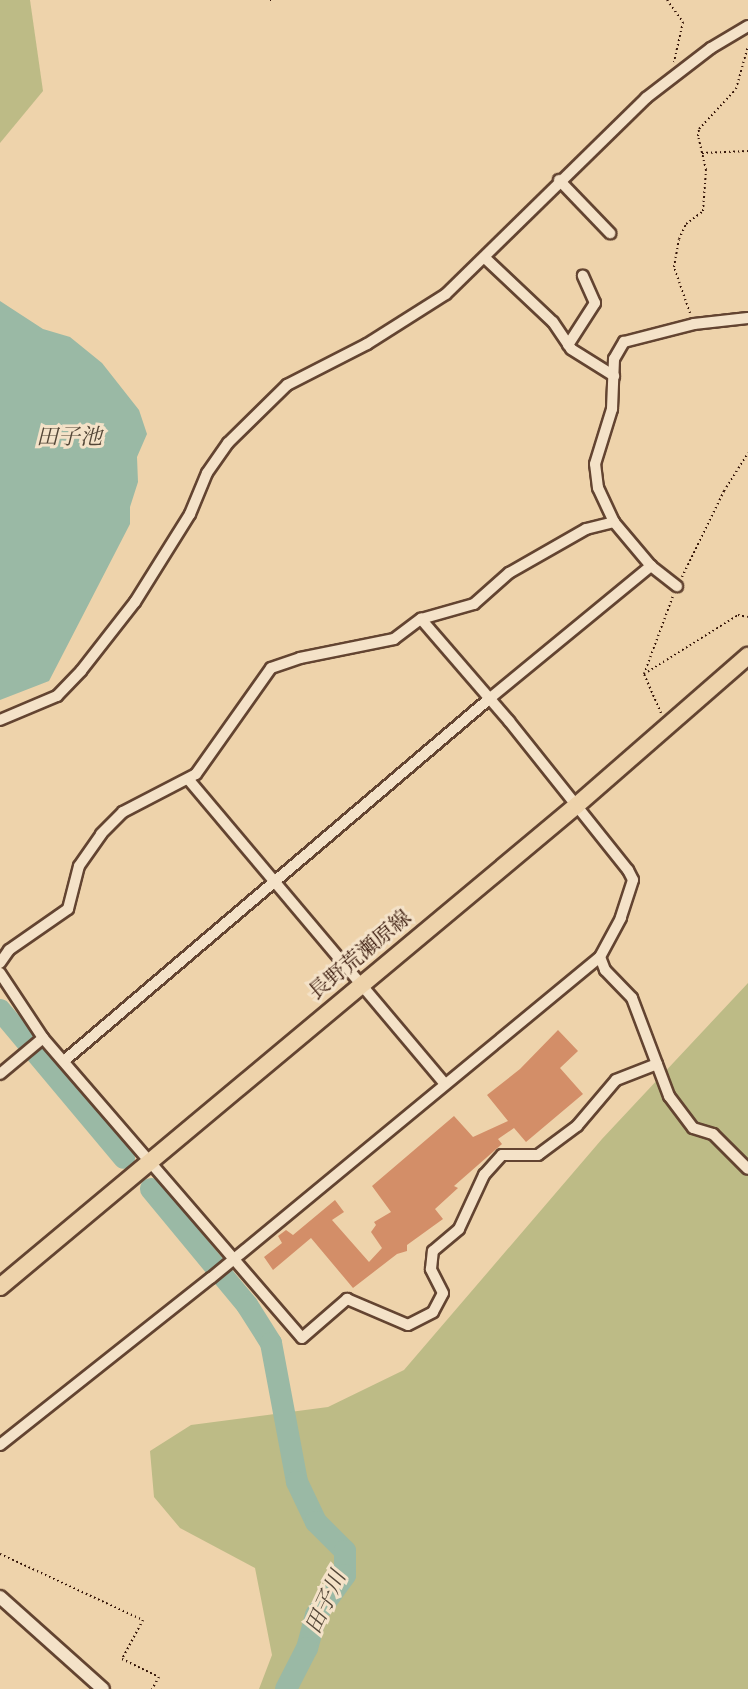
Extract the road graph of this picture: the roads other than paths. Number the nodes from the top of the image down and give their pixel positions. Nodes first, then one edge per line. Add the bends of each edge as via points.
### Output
1 (748, 26) edge
2 (559, 180) junction
3 (610, 233) dead end
4 (485, 258) junction
5 (583, 276) dead end
6 (748, 318) edge
7 (568, 345) junction
8 (614, 376) junction
9 (614, 522) junction
10 (651, 566) junction
11 (677, 586) dead end
12 (421, 619) junction
13 (748, 656) edge
14 (489, 699) junction
15 (0, 720) edge
16 (189, 780) junction
17 (576, 805) junction
18 (276, 883) junction
19 (600, 957) junction
20 (0, 963) edge
21 (0, 973) edge
22 (363, 984) junction
23 (41, 1040) junction
24 (65, 1060) junction
25 (657, 1064) junction
26 (0, 1074) edge
27 (445, 1084) junction
28 (150, 1163) junction
29 (748, 1169) edge
30 (230, 1262) junction
31 (0, 1287) edge
32 (0, 1445) edge
33 (0, 1597) edge
34 (103, 1689) edge

1 - 2 street via 672,76
2 - 3 street
2 - 4 street
4 - 7 street via 553,322
4 - 15 street via 446,294 367,344 287,385 228,443 207,473 190,514 135,603 81,671 57,696
5 - 7 street via 595,303
6 - 8 street via 694,324 624,342 614,359
7 - 8 street
8 - 9 street via 612,410 595,464 598,488
9 - 10 street
9 - 12 street via 586,530 509,573 474,604
10 - 11 street
10 - 14 street
12 - 14 street
12 - 16 street via 394,639 300,658 272,668
13 - 17 main road, 長野荒瀬原線
14 - 17 street
14 - 18 street
16 - 18 street
16 - 20 street via 123,812 101,834 80,866 68,909 9,950
17 - 19 street via 633,880 621,918
17 - 22 main road, 長野荒瀬原線
18 - 22 street
18 - 24 street
19 - 25 street via 605,970 632,998
19 - 27 street
21 - 23 street
22 - 27 street
22 - 28 main road, 長野荒瀬原線
23 - 24 street
23 - 26 street
24 - 28 street
25 - 29 street via 669,1095 693,1128 713,1134
25 - 30 street via 616,1080 577,1126 538,1155 502,1155 484,1175 459,1229 432,1251 431,1269 443,1293 433,1312 408,1324 347,1299 302,1338
27 - 30 street
28 - 30 street
28 - 31 main road, 長野荒瀬原線
30 - 32 street
33 - 34 street

